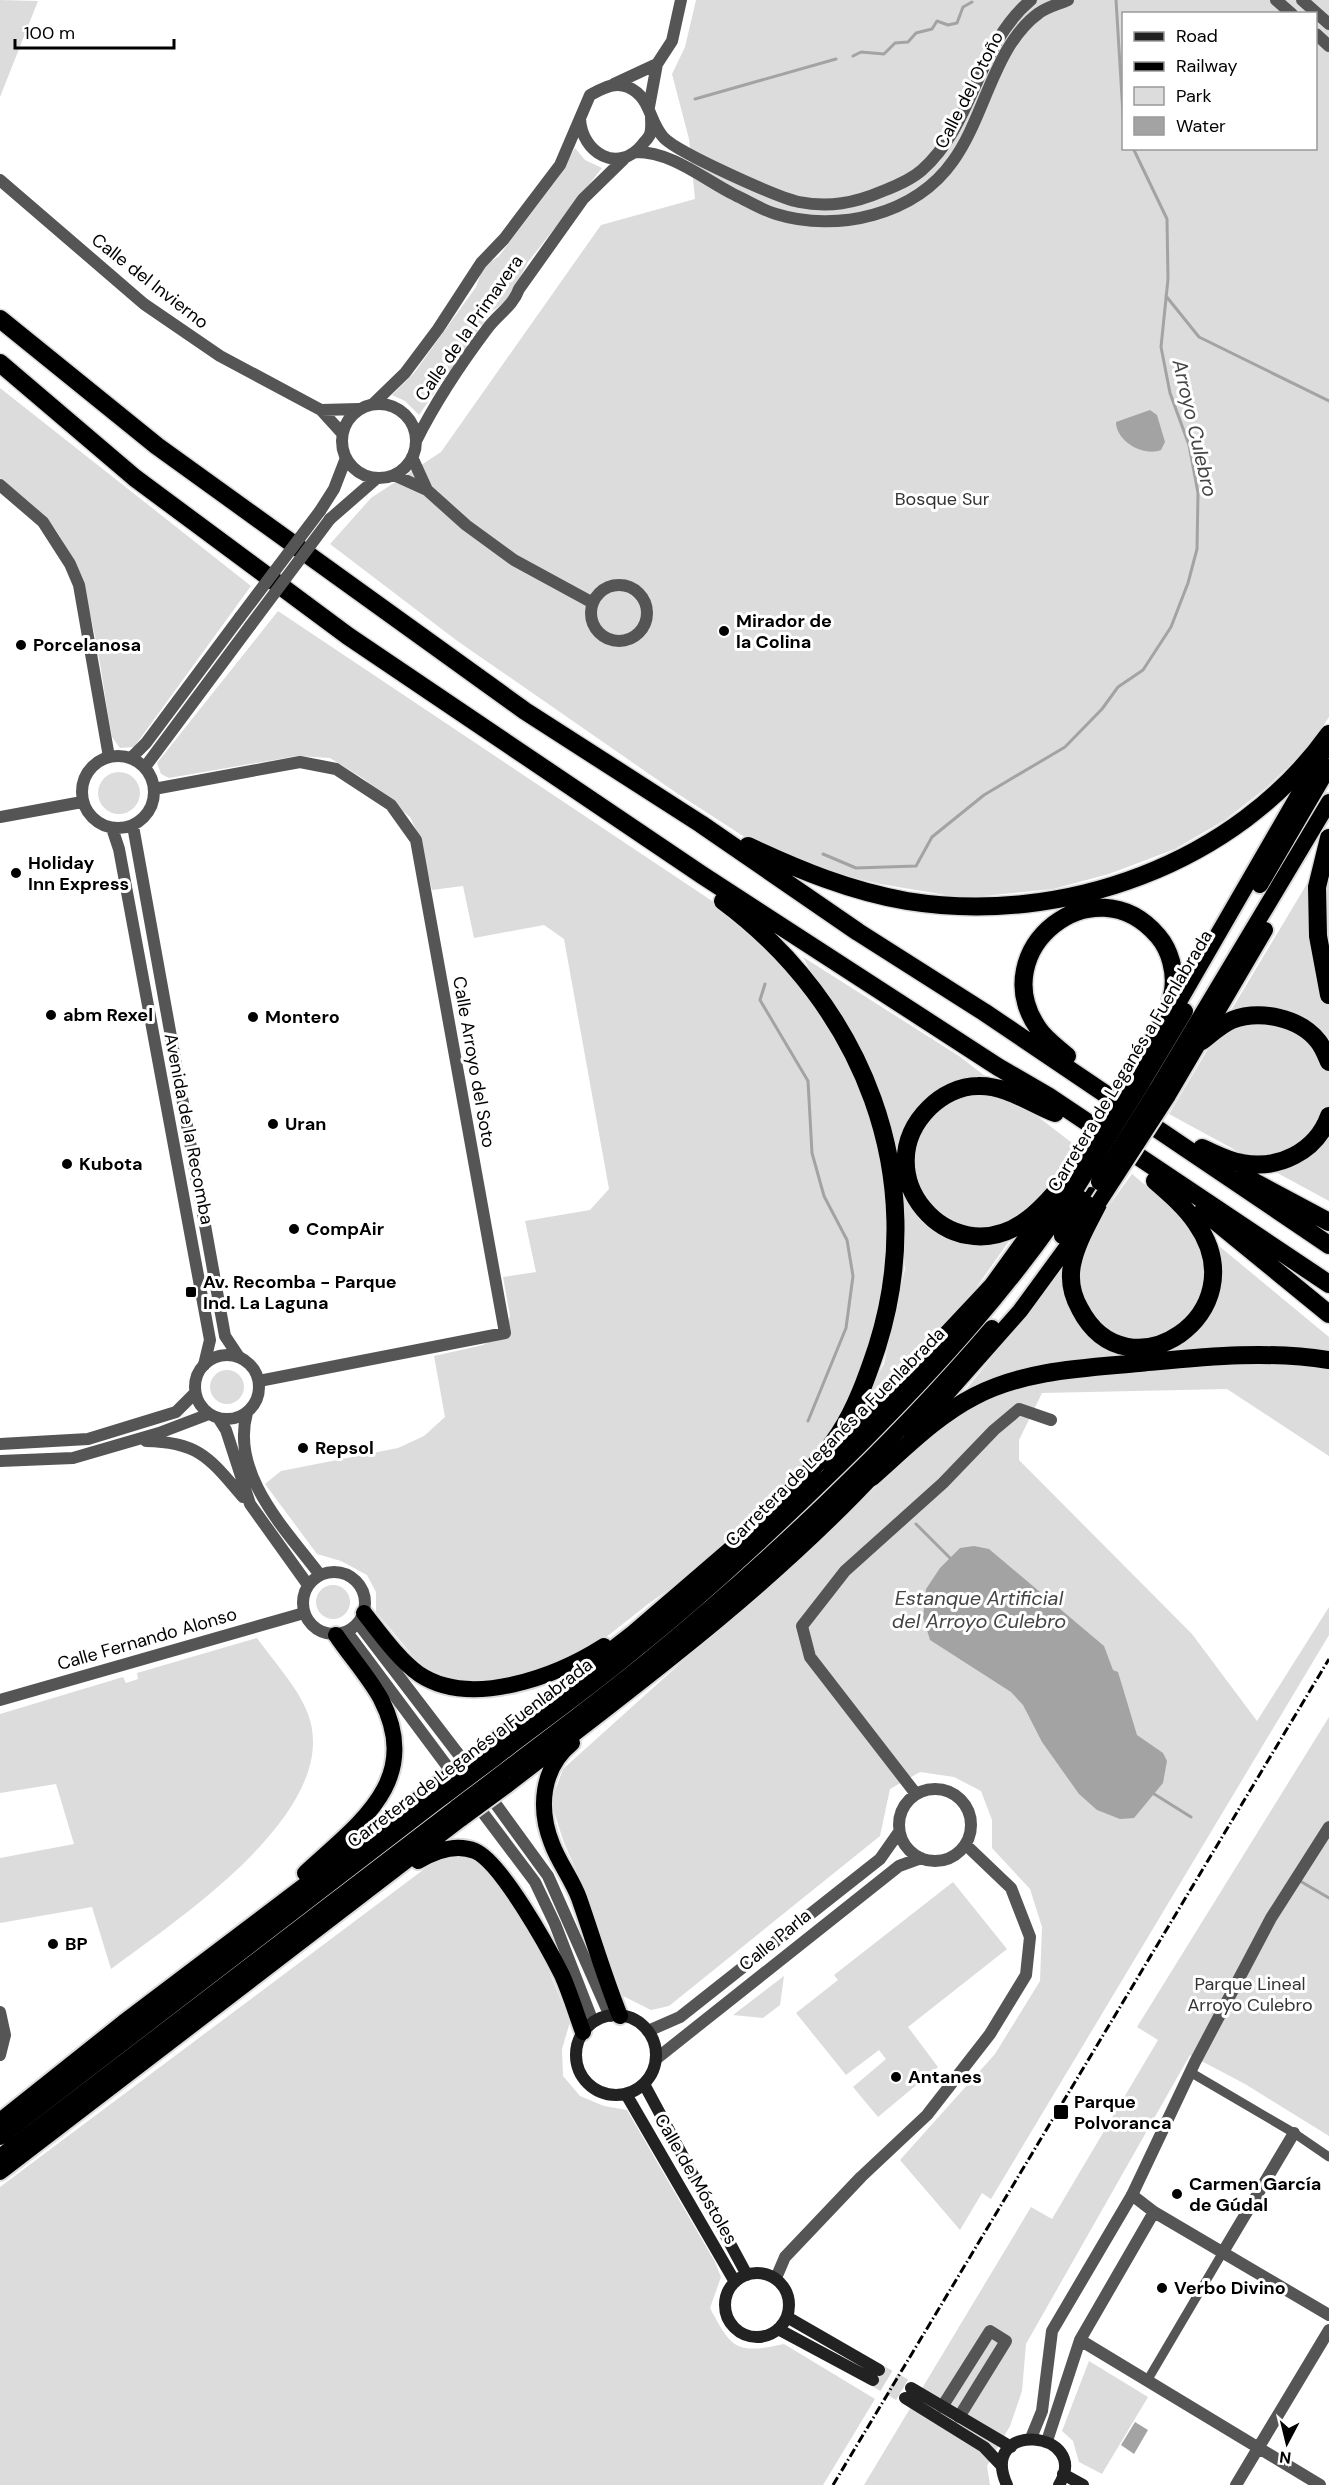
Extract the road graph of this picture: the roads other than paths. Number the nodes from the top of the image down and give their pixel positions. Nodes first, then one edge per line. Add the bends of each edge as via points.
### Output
1 (681, 0) edge
2 (1031, 0) edge
3 (1068, 0) edge
4 (1276, 0) edge
5 (1302, 0) edge
6 (1290, 12) edge
7 (1316, 12) edge
8 (1317, 13) edge
9 (1329, 24) edge
10 (1317, 35) edge
11 (1329, 46) edge
12 (657, 64) junction
13 (610, 85) junction
14 (650, 110) junction
15 (580, 115) junction
16 (631, 155) junction
17 (0, 180) edge
18 (0, 319) edge
19 (0, 363) edge
20 (373, 404) junction
21 (360, 409) junction
22 (321, 410) junction
23 (341, 432) junction
24 (416, 441) junction
25 (412, 457) junction
26 (346, 458) junction
27 (394, 475) junction
28 (377, 478) junction
29 (0, 485) edge
30 (427, 490) junction
31 (325, 515) junction
32 (593, 603) junction
33 (1329, 734) edge
34 (1329, 742) edge
35 (109, 757) junction
36 (131, 758) junction
37 (145, 767) junction
38 (1329, 767) edge
39 (154, 789) junction
40 (82, 802) junction
41 (1329, 802) edge
42 (0, 817) edge
43 (1329, 821) edge
44 (701, 824) junction
45 (133, 825) junction
46 (112, 828) junction
47 (1329, 838) edge
48 (702, 875) junction
49 (1329, 995) edge
50 (984, 1012) junction
51 (1202, 1041) junction
52 (1329, 1062) edge
53 (998, 1067) junction
54 (1082, 1069) junction
55 (1149, 1087) junction
56 (1055, 1113) junction
57 (1329, 1116) edge
58 (1202, 1148) junction
59 (1155, 1180) junction
60 (1083, 1191) junction
61 (1329, 1222) edge
62 (1329, 1245) edge
63 (1329, 1284) edge
64 (1329, 1314) edge
65 (239, 1357) junction
66 (1329, 1360) edge
67 (204, 1365) junction
68 (259, 1381) junction
69 (195, 1394) junction
70 (248, 1413) junction
71 (214, 1417) junction
72 (1051, 1420) dead end
73 (133, 1441) junction
74 (0, 1444) edge
75 (0, 1461) edge
76 (872, 1477) junction
77 (250, 1504) junction
78 (761, 1524) junction
79 (320, 1575) junction
80 (308, 1585) junction
81 (688, 1587) junction
82 (304, 1612) junction
83 (361, 1618) junction
84 (342, 1633) junction
85 (687, 1648) junction
86 (0, 1700) edge
87 (499, 1765) junction
88 (916, 1794) junction
89 (450, 1802) junction
90 (1329, 1827) edge
91 (899, 1832) junction
92 (966, 1845) junction
93 (921, 1858) junction
94 (229, 1942) junction
95 (615, 2016) junction
96 (1, 2024) edge
97 (588, 2027) junction
98 (648, 2031) junction
99 (186, 2032) junction
100 (0, 2055) edge
101 (656, 2059) junction
102 (1190, 2072) junction
103 (644, 2084) junction
104 (626, 2094) junction
105 (0, 2121) edge
106 (1294, 2133) junction
107 (0, 2137) edge
108 (0, 2157) edge
109 (1329, 2157) edge
110 (0, 2172) edge
111 (1132, 2195) junction
112 (1154, 2212) junction
113 (1223, 2252) junction
114 (747, 2275) junction
115 (776, 2278) junction
116 (735, 2282) junction
117 (1329, 2314) edge
118 (787, 2317) junction
119 (778, 2329) junction
120 (1329, 2330) edge
121 (1080, 2340) junction
122 (1147, 2380) junction
123 (942, 2407) junction
124 (959, 2417) junction
125 (1031, 2438) junction
126 (1047, 2441) junction
127 (1011, 2447) junction
128 (1258, 2448) junction
129 (1002, 2466) junction
130 (1061, 2479) edge
131 (1007, 2485) edge
132 (1083, 2485) edge
133 (1236, 2485) edge
134 (1320, 2485) edge

1 - 12 street via 672,41
2 - 14 street, Calle del Otoño via 1005,26 939,153 921,171 847,204 824,205 781,197 664,137
3 - 16 street, Calle del Otoño via 1040,12 1008,48 970,134 952,163 932,184 875,216 830,220 775,214 653,152
4 - 6 street
5 - 7 street
8 - 9 street
10 - 11 street
12 - 13 street
12 - 14 street
13 - 14 street via 626,86 640,94
13 - 15 street via 590,95
14 - 16 street via 650,135
15 - 16 street via 581,133 591,149 607,157
15 - 20 street, Calle de la Primavera via 560,165 504,239 480,262 405,373
16 - 24 street, Calle de la Primavera via 583,198 519,289 516,299 488,327 436,400
17 - 22 street, Calle del Invierno via 114,280 171,324 220,356
18 - 44 highway via 157,446 363,595 525,711
19 - 48 highway via 135,478 348,636
20 - 21 street
20 - 24 street via 395,408 406,415
21 - 22 street
21 - 23 street via 350,416
22 - 23 street
23 - 26 street
24 - 25 street
25 - 27 street
25 - 30 street
26 - 28 street via 358,472
26 - 31 street
27 - 28 street
27 - 30 street
28 - 31 street
29 - 35 street via 43,522 79,585
30 - 32 street via 514,560
31 - 36 street, bridge
31 - 37 street, bridge via 250,626
32 - 32 street via 594,626 609,639 635,636 646,619 643,599 628,587 608,587
33 - 44 highway via 1294,778 1267,802 1191,854 1116,885 1044,902 959,906 876,894 801,871
34 - 55 highway via 1201,965
35 - 36 street
35 - 40 street via 86,773
36 - 37 street
37 - 39 street
38 - 55 highway, Carretera de Leganés a Fuenlabrada
39 - 45 street via 150,810
39 - 68 street, Calle Arroyo del Soto via 300,762 336,768 391,805 416,840 505,1333
40 - 42 street
40 - 46 street via 95,821
41 - 55 highway, Carretera de Leganés a Fuenlabrada
43 - 51 highway
44 - 50 highway via 858,932
45 - 46 street
45 - 65 street, Avenida de la Recomba via 225,1336
46 - 67 street, Avenida de la Recomba via 210,1340
47 - 49 highway via 1317,887 1318,936
48 - 53 highway
48 - 78 highway via 705,888 768,936 822,998 864,1075 875,1106 884,1135 895,1211 886,1315 857,1400 823,1456
50 - 54 highway
50 - 62 highway
51 - 52 highway via 1232,1020 1271,1016 1297,1023 1318,1041
51 - 55 highway
53 - 56 highway
53 - 63 highway via 1048,1096
54 - 55 highway via 1037,1027 1025,997 1026,965 1040,938 1061,918 1078,910 1111,908 1131,914 1149,927 1167,950 1173,969 1173,990
54 - 58 highway
55 - 60 highway, Carretera de Leganés a Fuenlabrada, bridge
55 - 60 highway, bridge
56 - 59 highway
56 - 60 highway via 992,1087 967,1087 949,1093 926,1110 911,1135 906,1161 908,1179 919,1206 935,1221 977,1237 1005,1232 1040,1209
57 - 58 highway via 1304,1152 1271,1165 1241,1163
58 - 61 highway via 1234,1171
59 - 60 highway via 1197,1224 1214,1266 1206,1308 1175,1340 1150,1347 1125,1346 1102,1335 1087,1323 1074,1298 1072,1264
59 - 64 highway via 1194,1204
60 - 76 highway via 1020,1311
60 - 78 highway via 826,1462
60 - 87 highway, Carretera de Leganés a Fuenlabrada via 966,1334 775,1529
65 - 67 street via 220,1356
65 - 68 street via 255,1371
66 - 76 highway via 1250,1354 1066,1370 1020,1378 949,1411
67 - 69 street via 195,1383
68 - 70 street via 258,1398
69 - 71 street
69 - 74 street via 176,1412 88,1438
70 - 71 street via 239,1418
70 - 79 street via 243,1443 259,1491
71 - 73 street
71 - 77 street via 226,1430
72 - 88 street via 1019,1409 944,1483 845,1571 802,1626 810,1657
73 - 75 street via 72,1458
73 - 77 street via 179,1444 197,1450 212,1461
76 - 85 highway via 810,1539
77 - 80 street
78 - 81 highway
79 - 80 street
79 - 83 street via 340,1573 358,1583 363,1592
80 - 82 street
81 - 83 highway via 654,1605 602,1647 512,1686 488,1689 466,1690 420,1674
81 - 87 highway
82 - 84 street via 316,1629
82 - 86 street, Calle Fernando Alonso
83 - 84 street
83 - 95 street via 548,1876
84 - 94 highway via 391,1722 395,1741 391,1779 368,1815
84 - 97 street via 535,1882 555,1924
85 - 87 highway
85 - 95 highway via 569,1745 552,1768 544,1793 545,1820 552,1845 578,1897
87 - 89 highway, Carretera de Leganés a Fuenlabrada, bridge
87 - 89 highway, bridge
88 - 91 street via 902,1810
88 - 92 street via 940,1789 962,1800 972,1821
89 - 94 highway
89 - 99 highway
89 - 107 highway, Carretera de Leganés a Fuenlabrada
89 - 108 highway, Carretera de Leganés a Fuenlabrada
90 - 102 street via 1271,1918
91 - 93 street via 904,1843
91 - 98 street, Calle Parla via 880,1859 680,2017
92 - 93 street via 946,1859
92 - 115 street via 1011,1888 1030,1937 1026,1975 990,2034 927,2115 785,2257
93 - 101 street, Calle Parla via 899,1866
94 - 105 highway
95 - 97 main road
95 - 98 main road via 640,2023
96 - 100 street via 5,2035
97 - 99 highway via 505,1878 486,1858 469,1849 451,1847 420,1860 223,2011
97 - 104 main road via 575,2055 582,2078 601,2093
98 - 101 main road
99 - 110 highway
101 - 103 main road
102 - 106 street
102 - 111 street
103 - 104 main road
103 - 114 main road, Calle de Móstoles
104 - 116 main road, Calle de Móstoles
106 - 109 street
106 - 113 street
111 - 112 street
111 - 125 street via 1052,2331 1042,2411
112 - 113 street
112 - 121 street
113 - 117 street
113 - 122 street
114 - 115 main road
114 - 116 main road
115 - 118 main road via 788,2295
116 - 119 main road via 729,2291 726,2312 738,2330 758,2337
118 - 119 main road
118 - 119 main road via 876,2375
120 - 128 street
121 - 122 street
121 - 126 street
122 - 128 street
123 - 124 main road
123 - 124 street via 990,2331 1006,2341
123 - 129 main road via 908,2393 984,2447
124 - 127 main road
125 - 126 main road
125 - 127 main road
126 - 130 main road via 1060,2454
127 - 129 main road
128 - 133 street
128 - 134 street
129 - 131 main road
130 - 132 main road

